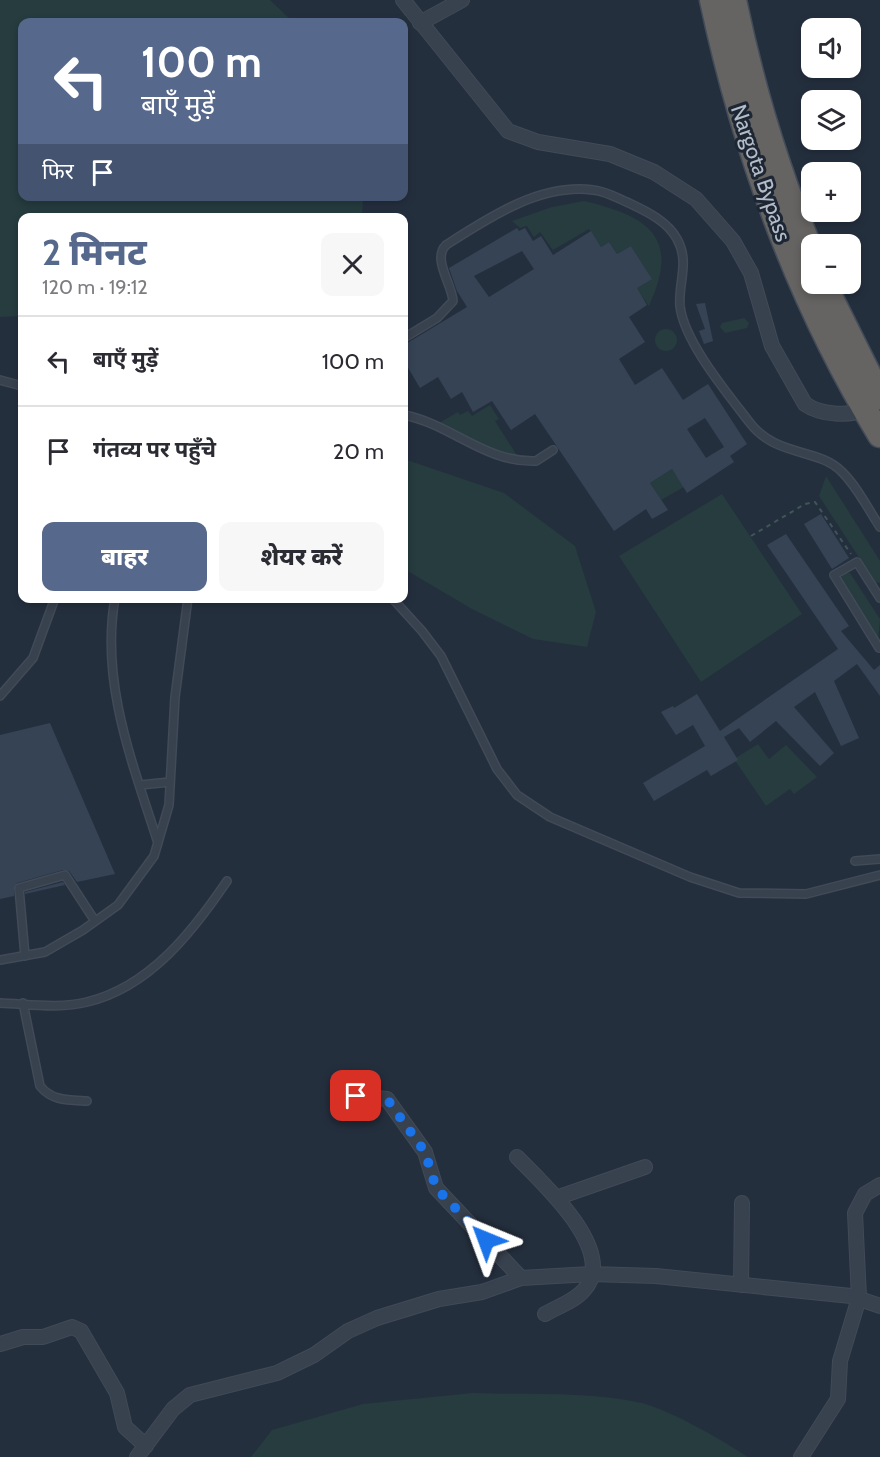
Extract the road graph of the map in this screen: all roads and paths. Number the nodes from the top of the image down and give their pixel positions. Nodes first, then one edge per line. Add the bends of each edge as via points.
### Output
1 (403, 0) edge
2 (462, 0) edge
3 (712, 0) edge
4 (734, 0) edge
5 (420, 23) junction
6 (805, 234) edge
7 (828, 294) edge
8 (408, 336) edge
9 (0, 380) edge
10 (18, 385) edge
11 (869, 388) edge
12 (408, 416) edge
13 (880, 435) edge
14 (553, 450) dead end
15 (880, 527) edge
16 (751, 536) dead end
17 (852, 556) dead end
18 (880, 598) edge
19 (53, 603) edge
20 (115, 603) edge
21 (187, 603) edge
22 (397, 603) edge
23 (879, 648) edge
24 (0, 696) edge
25 (170, 782) junction
26 (140, 785) junction
27 (158, 843) junction
28 (880, 859) edge
29 (855, 861) dead end
30 (880, 875) edge
31 (227, 881) dead end
32 (95, 921) junction
33 (25, 956) junction
34 (0, 960) edge
35 (0, 1003) edge
36 (23, 1004) junction
37 (356, 1096) dead end
38 (87, 1101) dead end
39 (517, 1157) dead end
40 (645, 1167) dead end
41 (880, 1185) edge
42 (556, 1198) junction
43 (742, 1203) dead end
44 (591, 1274) junction
45 (521, 1278) junction
46 (741, 1285) junction
47 (859, 1298) junction
48 (880, 1306) edge
49 (544, 1314) dead end
50 (0, 1344) edge
51 (146, 1446) junction
52 (137, 1457) edge
53 (801, 1457) edge

1 - 5 street
2 - 5 street
3 - 11 highway, Nargota Bypass via 737,104 772,214 811,308
4 - 6 highway, Nargota Bypass via 771,144
5 - 11 street via 508,131 538,141 610,154 654,172 696,199 733,241 751,273 772,346 805,404 831,413
7 - 11 highway, Nargota Bypass
8 - 15 lane via 437,318 453,301 440,258 446,245 488,219 541,196 577,189 608,194 663,222 676,237 685,263 680,305 685,324 697,349 752,425 767,439 841,470
9 - 10 lane
11 - 13 highway, Nargota Bypass
12 - 14 lane via 434,424 490,455 536,461
16 - 17 path via 814,502
18 - 23 lane via 857,562 834,575
19 - 24 lane via 33,658
20 - 26 lane via 112,669 119,721
21 - 25 lane via 175,697
22 - 30 lane via 441,656 497,769 517,795 550,817 679,873 739,894 806,894
25 - 26 lane
25 - 27 lane via 169,805
26 - 27 lane
27 - 32 lane via 154,856 118,905
28 - 29 lane
31 - 36 lane via 193,931 125,987 87,1002
32 - 33 lane via 45,952
32 - 33 lane via 65,875 19,888
33 - 34 lane
35 - 36 lane
36 - 38 lane via 40,1086 58,1099
37 - 45 street via 387,1099 425,1152 436,1188
39 - 42 street
40 - 42 street
41 - 47 street via 865,1194 855,1214
42 - 44 street via 584,1233
43 - 46 street
44 - 45 street
44 - 46 street
44 - 49 street via 582,1293
45 - 51 street via 482,1292 439,1299 377,1318 277,1373 190,1395 173,1408
46 - 47 street
47 - 48 street
47 - 53 street via 840,1361 838,1399
50 - 51 street via 23,1337 54,1335 72,1327 81,1331 117,1393 122,1423
51 - 52 street

